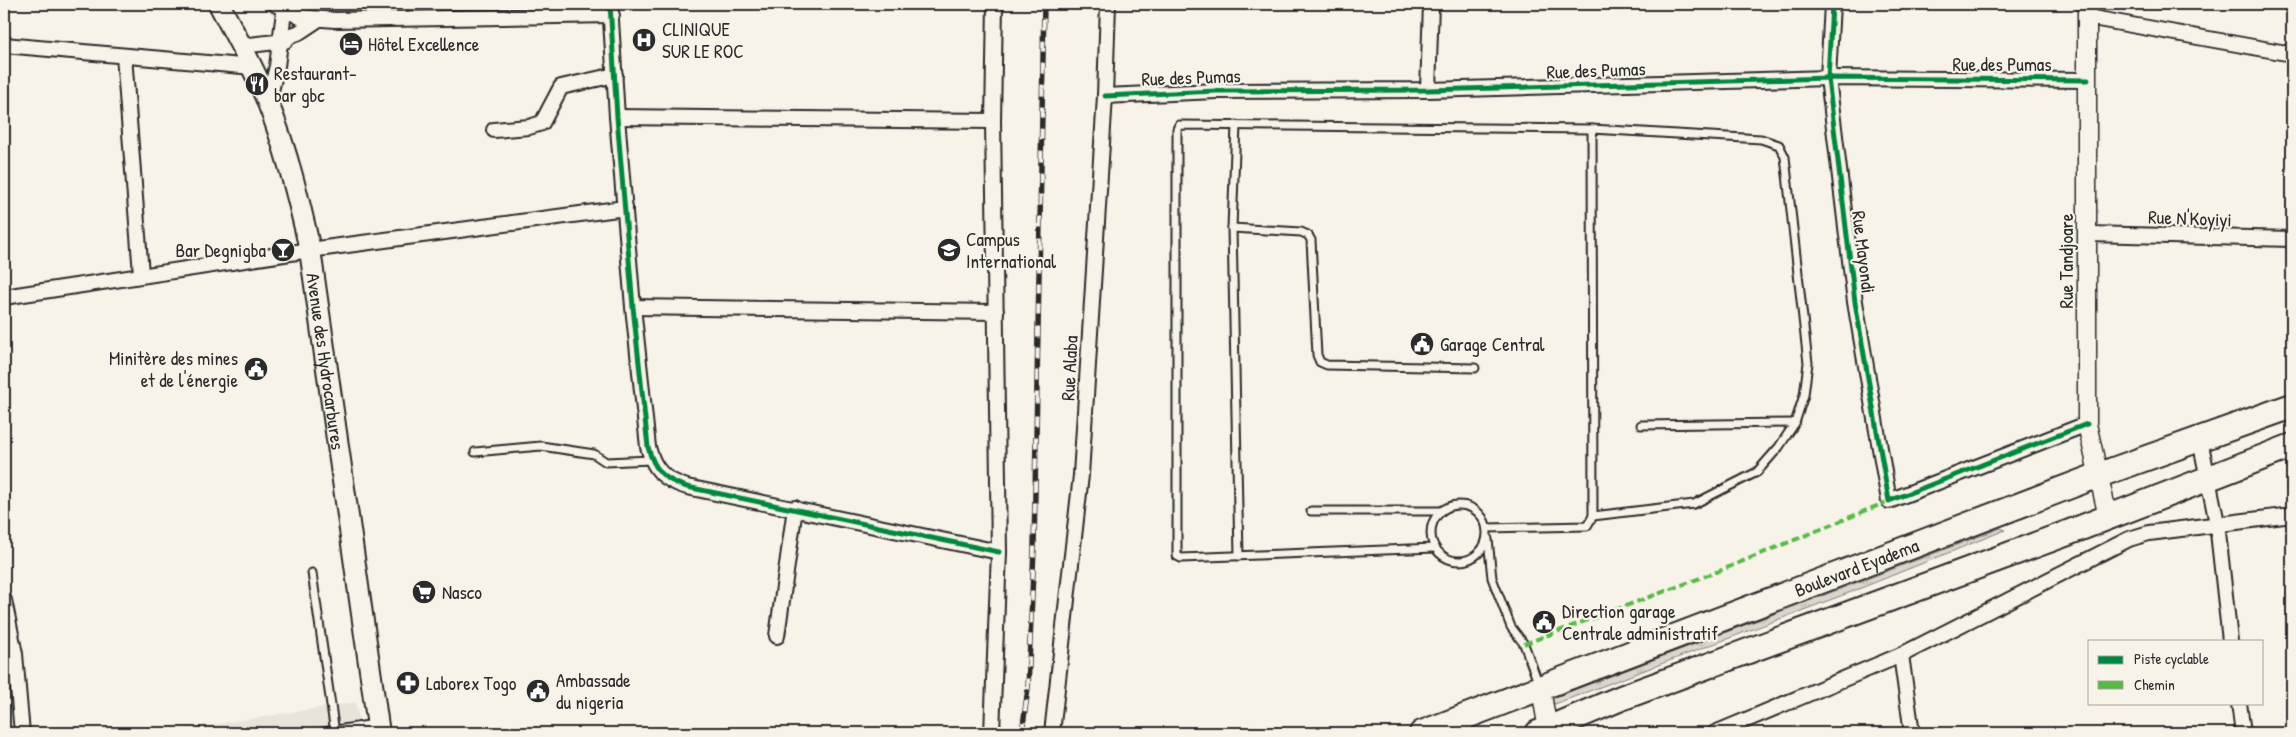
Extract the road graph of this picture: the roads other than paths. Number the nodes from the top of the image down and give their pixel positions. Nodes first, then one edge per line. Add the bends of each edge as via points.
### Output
1 (220, 4) edge
2 (995, 4) edge
3 (1108, 4) edge
4 (1431, 4) edge
5 (1832, 4) edge
6 (281, 5) edge
7 (611, 9) edge
8 (2087, 10) edge
9 (319, 19) junction
10 (279, 42) junction
11 (4, 45) edge
12 (240, 46) junction
13 (2292, 54) edge
14 (124, 56) junction
15 (253, 67) junction
16 (615, 75) junction
17 (1828, 78) junction
18 (2088, 80) junction
19 (1428, 90) junction
20 (1105, 96) junction
21 (268, 103) junction
22 (617, 118) junction
23 (993, 121) junction
24 (1236, 126) junction
25 (1592, 129) junction
26 (494, 130) dead end
27 (624, 208) junction
28 (1232, 228) junction
29 (2087, 234) junction
30 (2292, 239) edge
31 (310, 250) junction
32 (141, 274) junction
33 (4, 297) edge
34 (633, 307) junction
35 (996, 312) junction
36 (1475, 368) dead end
37 (2292, 406) edge
38 (1641, 424) dead end
39 (1795, 424) junction
40 (2087, 424) junction
41 (2200, 440) junction
42 (2292, 446) edge
43 (475, 452) dead end
44 (651, 460) junction
45 (2099, 475) junction
46 (2208, 477) junction
47 (794, 508) junction
48 (1311, 511) dead end
49 (1441, 512) junction
50 (2292, 515) edge
51 (1593, 516) junction
52 (2108, 517) junction
53 (2217, 523) junction
54 (1487, 528) junction
55 (1487, 536) junction
56 (1435, 548) junction
57 (1000, 552) junction
58 (1239, 556) junction
59 (312, 573) dead end
60 (4, 600) edge
61 (777, 636) dead end
62 (2230, 640) edge
63 (1901, 655) junction
64 (1540, 689) junction
65 (2239, 704) edge
66 (1462, 726) edge
67 (378, 728) edge
68 (334, 732) edge
69 (1544, 732) edge
70 (22, 733) edge
71 (317, 733) edge
72 (992, 733) edge
73 (1052, 733) edge
74 (1422, 733) edge
75 (1715, 733) edge
76 (1912, 733) edge
77 (2243, 733) edge

1 - 12 main road, Avenue des Hydrocarbures
2 - 23 street
3 - 20 street, Rue Alaba
4 - 19 street
5 - 17 street, Rue Mayondi
6 - 9 street via 300,17
6 - 10 street
7 - 9 street via 415,20
7 - 16 street
8 - 13 street
8 - 18 street, Rue Tandjoare
9 - 10 street
10 - 12 street
10 - 21 street
11 - 14 street
12 - 15 main road, Avenue des Hydrocarbures
14 - 15 street
14 - 32 street
15 - 21 main road, Avenue des Hydrocarbures
16 - 22 street
16 - 26 street via 561,87 542,124
17 - 18 street, Rue des Pumas
17 - 19 street, Rue des Pumas
17 - 40 street, Rue Mayondi via 1855,302 1889,501
18 - 29 street, Rue Tandjoare
19 - 20 street, Rue des Pumas via 1216,91
20 - 73 street, Rue Alaba via 1081,475
21 - 31 main road, Avenue des Hydrocarbures via 293,176
22 - 23 street
22 - 27 street
23 - 35 street
24 - 25 lane
24 - 28 lane
24 - 58 lane via 1182,125 1178,129 1177,553 1181,558
25 - 39 lane via 1761,139 1779,145 1785,157 1808,363 1804,395
25 - 51 lane
27 - 31 street
27 - 34 street
28 - 36 lane via 1308,235 1311,240 1320,362 1327,365
28 - 58 lane
29 - 30 street, Rue N'Koyiyi
29 - 40 street, Rue Tandjoare
31 - 32 street
31 - 67 main road, Avenue des Hydrocarbures
32 - 33 street
34 - 35 street
34 - 44 street
35 - 57 street
37 - 41 highway, Boulevard Eyadema
38 - 39 lane
39 - 51 lane via 1757,472 1694,504
40 - 45 street, Rue Tandjoare
41 - 45 highway, Boulevard Eyadema
41 - 46 street
42 - 46 highway
43 - 44 lane via 541,446 594,454 606,462
44 - 47 street via 672,483 686,488
45 - 52 street, Rue Tandjoare
45 - 64 highway, Boulevard Eyadema
46 - 52 highway
46 - 53 street
47 - 57 street
47 - 61 street
48 - 49 lane
49 - 54 lane via 1449,506 1468,506 1477,511
49 - 56 lane via 1431,529
50 - 53 street
51 - 54 lane via 1587,526
52 - 69 highway via 1621,698
53 - 62 street
53 - 63 street via 2129,539
54 - 55 lane
55 - 56 lane via 1478,554 1460,562 1450,560
55 - 64 lane via 1492,578 1512,627 1524,644
56 - 58 lane
57 - 72 street
59 - 68 lane
60 - 70 street via 15,654
63 - 75 street
63 - 76 street
64 - 66 highway, Boulevard Eyadema
64 - 69 street
65 - 77 street
66 - 74 highway, Boulevard Eyadema
67 - 68 lane
68 - 71 lane

